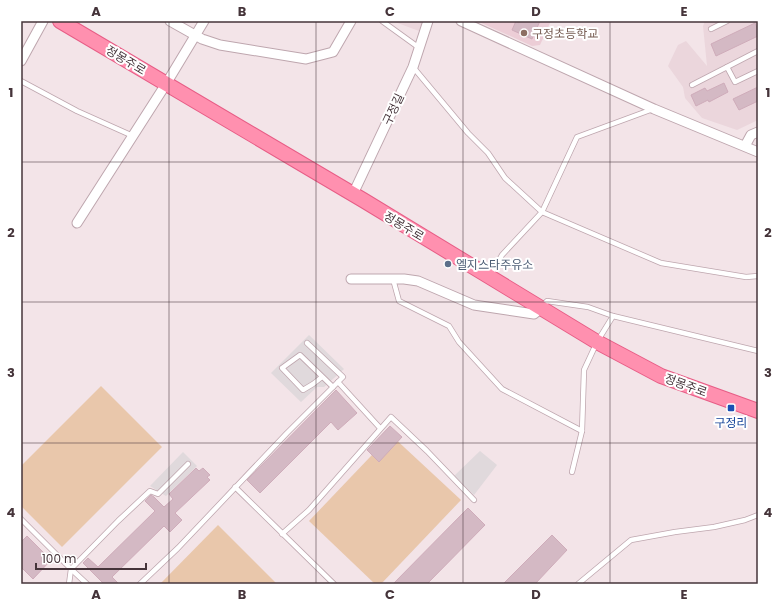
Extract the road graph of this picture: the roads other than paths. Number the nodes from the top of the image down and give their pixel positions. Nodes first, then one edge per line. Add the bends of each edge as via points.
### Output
1 (42, 21) edge
2 (60, 21) edge
3 (170, 21) edge
4 (204, 21) edge
5 (351, 21) edge
6 (382, 21) edge
7 (428, 21) edge
8 (461, 21) edge
9 (727, 21) edge
10 (710, 29) dead end
11 (196, 35) junction
12 (418, 47) junction
13 (758, 50) edge
14 (21, 61) edge
15 (413, 67) junction
16 (727, 67) junction
17 (758, 71) edge
18 (21, 81) edge
19 (166, 84) junction
20 (692, 85) dead end
21 (654, 109) junction
22 (758, 132) edge
23 (132, 136) junction
24 (746, 146) junction
25 (758, 152) edge
26 (353, 194) junction
27 (542, 212) junction
28 (78, 222) dead end
29 (758, 276) edge
30 (490, 278) junction
31 (351, 279) dead end
32 (393, 279) junction
33 (540, 309) junction
34 (613, 316) junction
35 (597, 342) junction
36 (307, 343) dead end
37 (758, 351) edge
38 (322, 377) junction
39 (338, 382) junction
40 (333, 387) junction
41 (758, 411) edge
42 (380, 428) junction
43 (582, 431) junction
44 (188, 464) dead end
45 (572, 472) dead end
46 (235, 487) junction
47 (474, 500) dead end
48 (758, 515) edge
49 (21, 519) edge
50 (282, 534) junction
51 (71, 569) junction
52 (69, 584) edge
53 (87, 584) edge
54 (140, 584) edge
55 (334, 584) edge
56 (578, 584) edge

1 - 14 street
2 - 19 main road, 정몽주로
3 - 11 street
4 - 11 street
5 - 11 street via 333,52 306,59 220,45
6 - 12 lane
7 - 12 street, 구정길
8 - 21 street
9 - 10 lane
11 - 19 street
12 - 15 street, 구정길
13 - 16 lane
15 - 26 street, 구정길
15 - 27 lane via 488,153 505,178
16 - 17 lane via 734,82
16 - 20 lane
18 - 23 lane via 77,111
19 - 23 street
19 - 26 main road, 정몽주로
21 - 24 street
21 - 27 lane via 577,137
22 - 24 street via 751,135
23 - 28 street
24 - 25 street
26 - 30 main road, 정몽주로
27 - 29 lane via 660,263 746,277
27 - 30 lane via 502,255
30 - 33 main road, 정몽주로
31 - 32 street
32 - 33 street via 418,281 474,305 534,314
32 - 43 lane via 399,301 449,326 502,389
33 - 34 lane via 547,301 588,307
33 - 35 main road, 정몽주로
34 - 35 lane
34 - 37 lane
35 - 41 main road, 정몽주로 via 661,376
35 - 43 lane via 584,370
36 - 39 lane via 343,377
38 - 38 lane via 300,355 282,368 303,390
38 - 40 lane
39 - 40 lane
39 - 42 lane
40 - 46 lane
42 - 47 lane via 391,417
42 - 50 lane via 309,510
43 - 45 lane
44 - 51 lane via 158,494 150,491
46 - 50 lane
46 - 54 lane
48 - 56 lane via 714,527 631,540
49 - 51 lane
50 - 55 lane
51 - 52 lane
51 - 53 lane

